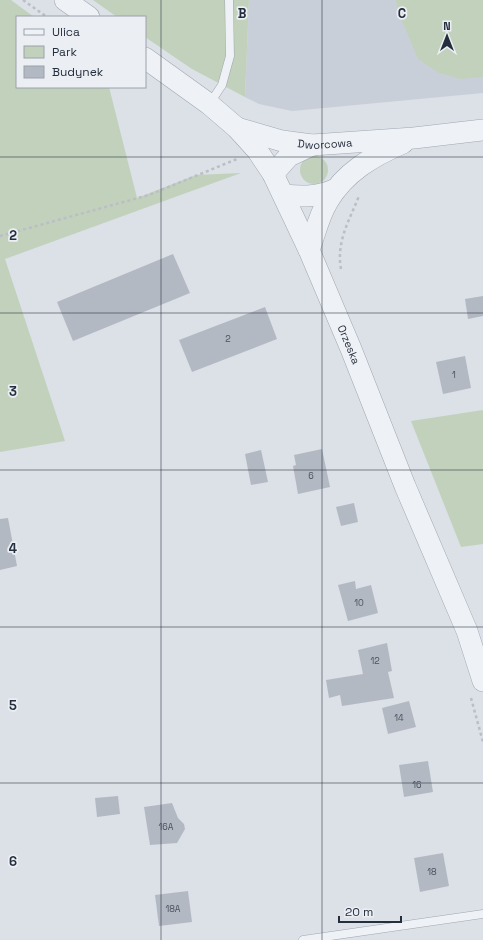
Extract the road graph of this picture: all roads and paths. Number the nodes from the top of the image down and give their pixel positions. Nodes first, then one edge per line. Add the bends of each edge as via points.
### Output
1 (23, 0) edge
2 (65, 0) edge
3 (229, 0) edge
4 (46, 16) edge
5 (88, 16) edge
6 (146, 59) edge
7 (209, 104) junction
8 (237, 128) junction
9 (483, 130) edge
10 (414, 138) junction
11 (318, 144) junction
12 (256, 150) junction
13 (230, 154) dead end
14 (235, 160) junction
15 (273, 174) junction
16 (339, 185) junction
17 (360, 194) dead end
18 (284, 195) junction
19 (0, 236) edge
20 (309, 250) junction
21 (342, 274) dead end
22 (483, 681) edge
23 (483, 914) edge
24 (303, 940) edge

1 - 4 path
2 - 5 street
3 - 7 lane via 230,56 222,85
6 - 7 street, Orzeska
7 - 8 street, Orzeska
8 - 11 street, Dworcowa via 282,141
8 - 12 street, Orzeska
9 - 10 street, Dworcowa
10 - 11 street, Dworcowa
10 - 16 street, Dworcowa via 385,150 362,164
11 - 15 street via 289,156
11 - 16 street via 338,153 344,165
12 - 14 path
12 - 15 street, Orzeska
13 - 14 path
14 - 19 path via 149,195
15 - 18 street, Orzeska
16 - 18 street via 326,194 307,198
16 - 20 street, Dworcowa via 327,202
17 - 21 path via 342,236 339,256
18 - 20 street, Orzeska
20 - 22 street, Orzeska via 467,631
23 - 24 lane

